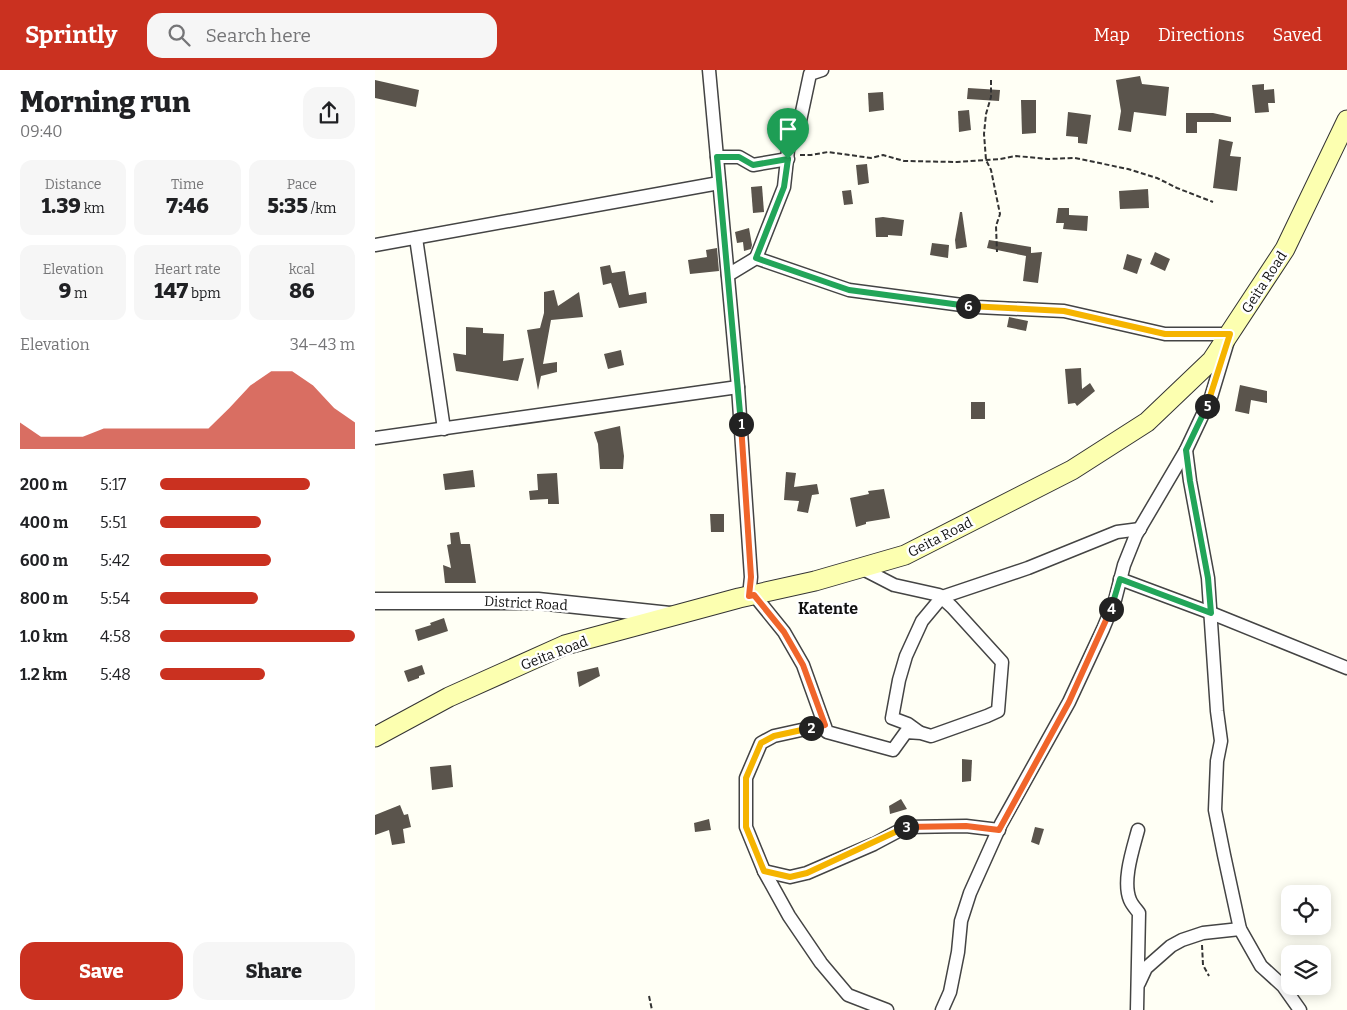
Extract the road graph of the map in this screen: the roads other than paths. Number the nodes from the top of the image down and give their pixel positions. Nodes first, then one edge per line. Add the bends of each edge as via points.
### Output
1 (709, 70) edge
2 (822, 70) edge
3 (1347, 120) edge
4 (717, 157) junction
5 (788, 159) junction
6 (719, 183) junction
7 (416, 238) junction
8 (375, 245) edge
9 (756, 258) junction
10 (728, 275) junction
11 (1230, 334) junction
12 (739, 387) junction
13 (444, 430) junction
14 (375, 438) edge
15 (1186, 450) junction
16 (1140, 529) junction
17 (861, 568) junction
18 (1120, 579) junction
19 (752, 595) junction
20 (942, 597) junction
21 (375, 601) edge
22 (1211, 613) junction
23 (676, 616) junction
24 (1347, 668) edge
25 (825, 725) junction
26 (921, 733) junction
27 (375, 737) edge
28 (999, 830) junction
29 (1138, 830) dead end
30 (764, 871) junction
31 (1240, 929) junction
32 (1137, 987) junction
33 (887, 1010) edge
34 (942, 1010) edge
35 (1137, 1010) edge
36 (1300, 1010) edge

1 - 4 street
2 - 5 street via 810,74
3 - 11 main road, Geita Road via 1285,249
4 - 5 street via 739,157 753,165
4 - 6 street
5 - 9 street via 784,187
6 - 7 street
6 - 10 street
7 - 8 street
7 - 13 street
9 - 10 street
9 - 11 street via 849,290 977,307 1064,311 1165,334
10 - 12 street
11 - 15 street via 1211,397
11 - 17 main road, Geita Road via 1212,360 1147,422 1072,470 905,555
12 - 13 street
12 - 19 street
13 - 14 street
15 - 16 street
15 - 22 street
16 - 18 street
16 - 20 street via 1117,532 1028,568
17 - 19 main road, Geita Road
17 - 20 street via 894,585
18 - 22 street
18 - 28 street via 1103,629 1069,702
19 - 23 main road, Geita Road
19 - 25 street via 784,632 803,665
20 - 26 street via 922,621 907,656 892,718
20 - 26 street via 1003,662 998,710 931,736
21 - 23 street, District Road via 538,601
22 - 24 street
22 - 31 street via 1221,740 1215,810
23 - 27 main road, Geita Road via 565,645 449,697
25 - 26 street via 827,732 893,750 906,732
25 - 30 street via 774,736 761,743 746,778 746,827
28 - 30 street via 966,826 906,827 807,873 790,877
28 - 34 street via 961,921 950,992
29 - 32 street via 1127,889 1139,913
30 - 33 street via 821,963 849,995
31 - 32 street via 1203,933 1171,946 1146,968
31 - 36 street via 1261,966 1283,986
32 - 35 street

